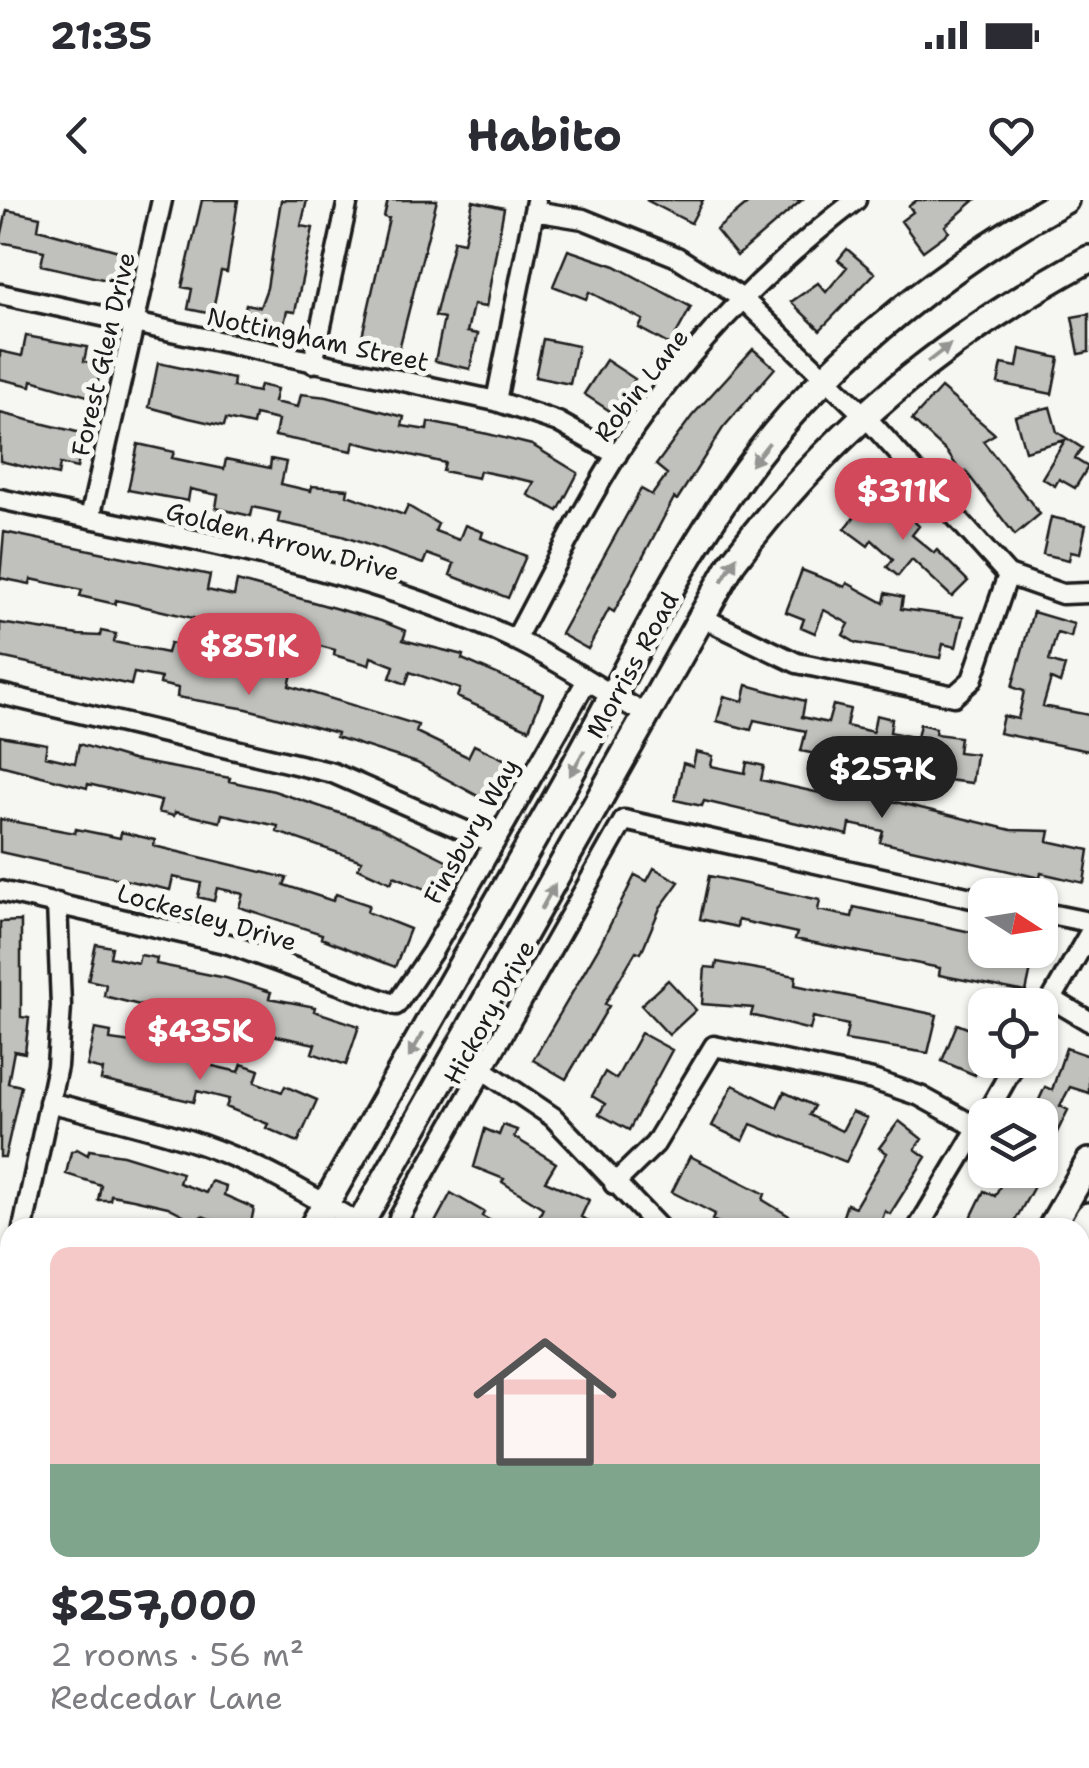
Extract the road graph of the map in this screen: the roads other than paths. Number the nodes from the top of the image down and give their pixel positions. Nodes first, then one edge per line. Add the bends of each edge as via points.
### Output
1 (162, 200) edge
2 (348, 200) edge
3 (856, 200) edge
4 (1065, 200) edge
5 (535, 206) edge
6 (1089, 259) edge
7 (0, 294) edge
8 (743, 298) junction
9 (135, 326) junction
10 (313, 363) junction
11 (826, 382) junction
12 (496, 401) junction
13 (864, 416) junction
14 (617, 455) junction
15 (0, 499) edge
16 (90, 518) junction
17 (1008, 575) junction
18 (1089, 592) edge
19 (702, 618) junction
20 (515, 640) junction
21 (587, 680) junction
22 (0, 694) edge
23 (615, 696) junction
24 (648, 716) junction
25 (493, 843) junction
26 (0, 892) edge
27 (968, 897) edge
28 (57, 903) junction
29 (1058, 916) edge
30 (1089, 922) edge
31 (1089, 934) edge
32 (1058, 988) edge
33 (1058, 1002) edge
34 (396, 1005) joint
35 (1089, 1020) edge
36 (486, 1071) junction
37 (49, 1102) junction
38 (968, 1114) edge
39 (968, 1145) edge
40 (1089, 1162) edge
41 (614, 1184) junction
42 (325, 1204) junction
43 (25, 1218) edge
44 (317, 1218) edge
45 (347, 1218) edge
46 (364, 1218) edge
47 (399, 1218) edge
48 (650, 1218) edge
49 (924, 1218) edge
50 (1057, 1218) edge

1 - 9 street, Forest Glen Drive
2 - 10 street
3 - 8 street, Robin Lane
4 - 11 main road, Morriss Road via 919,295
5 - 8 street via 677,257
5 - 12 street
13 -> 6 main road, Morriss Road via 944,349
7 - 9 street, Nottingham Street
8 - 11 street
8 - 14 street, Robin Lane via 648,408
9 - 10 street, Nottingham Street
9 - 16 street, Forest Glen Drive
10 - 12 street, Nottingham Street
11 - 13 street
11 -> 23 main road, Morriss Road via 759,453
12 - 14 street, Nottingham Street via 558,422
13 - 17 street
19 -> 13 main road, Morriss Road via 732,562 772,509
14 - 20 street, Robin Lane
15 - 16 street, Golden Arrow Drive
16 - 20 street, Golden Arrow Drive via 306,567
17 - 18 street via 1062,594
17 - 19 street via 972,680 954,696 797,663
19 - 24 main road, Morriss Road
20 - 21 street, Golden Arrow Drive
21 - 23 street, Golden Arrow Drive
21 - 25 street, Finsbury Way
22 - 25 street via 333,773
23 - 24 street, Golden Arrow Drive
23 -> 42 main road, Morriss Road
46 -> 24 main road, Morriss Road
25 - 34 street, Finsbury Way
26 - 28 street, Lockesley Drive
27 - 36 street, Hickory Drive via 624,820
28 - 34 street, Lockesley Drive via 228,944
28 - 37 street via 60,1034
29 - 30 street
31 - 32 street
33 - 35 street
36 - 41 street via 554,1117
36 - 47 street, Hickory Drive
37 - 42 street via 182,1138
37 - 43 street
38 - 41 street via 873,1080 714,1046 655,1144
39 - 49 street
40 - 50 main road
41 - 48 street
42 - 44 main road, Morriss Road
42 - 45 street

